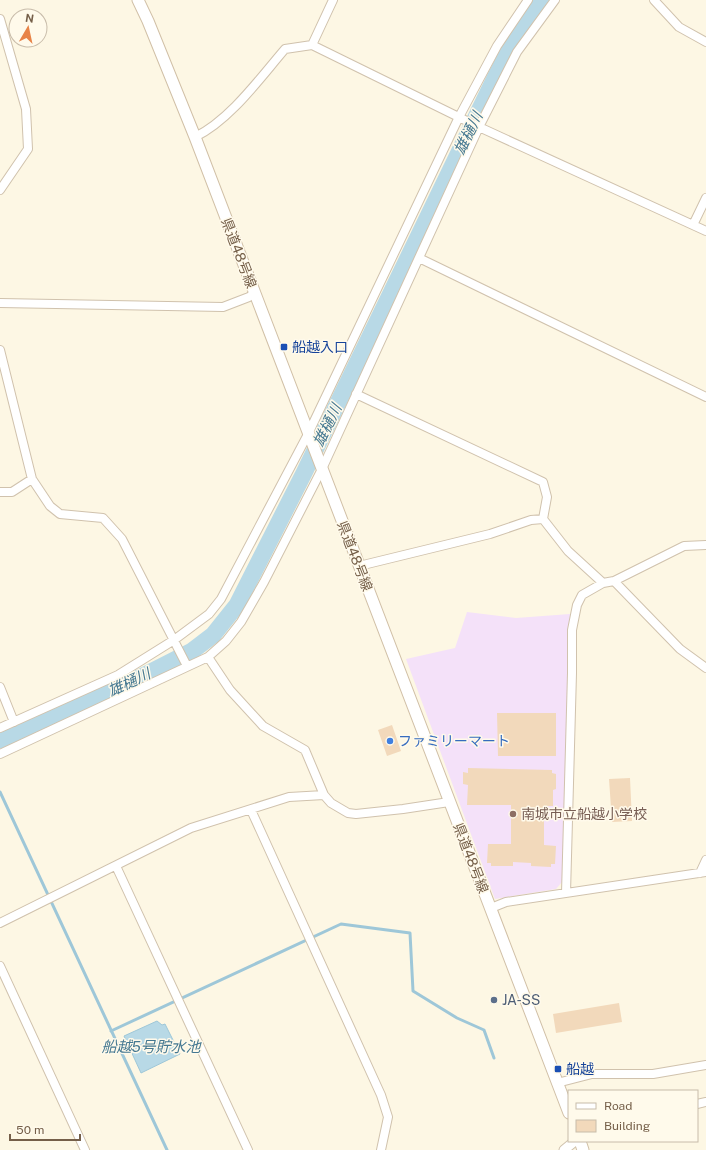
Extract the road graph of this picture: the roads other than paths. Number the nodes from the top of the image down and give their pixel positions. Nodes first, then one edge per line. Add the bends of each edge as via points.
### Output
1 (138, 0) edge
2 (333, 0) edge
3 (528, 0) edge
4 (554, 0) edge
5 (654, 0) edge
6 (0, 19) edge
7 (706, 42) edge
8 (312, 45) junction
9 (459, 117) junction
10 (479, 127) junction
11 (195, 137) junction
12 (0, 190) edge
13 (706, 198) edge
14 (693, 225) junction
15 (706, 231) edge
16 (419, 258) junction
17 (254, 293) junction
18 (0, 303) edge
19 (0, 350) edge
20 (356, 394) junction
21 (706, 397) edge
22 (310, 437) junction
23 (320, 466) junction
24 (32, 479) junction
25 (0, 492) edge
26 (543, 519) junction
27 (706, 545) edge
28 (359, 566) junction
29 (614, 581) junction
30 (603, 583) junction
31 (174, 640) junction
32 (208, 657) junction
33 (187, 666) junction
34 (706, 668) edge
35 (0, 686) edge
36 (14, 722) junction
37 (0, 728) edge
38 (0, 754) edge
39 (324, 795) junction
40 (449, 802) junction
41 (251, 810) junction
42 (706, 860) edge
43 (116, 866) junction
44 (703, 873) edge
45 (566, 893) junction
46 (491, 908) junction
47 (0, 923) edge
48 (0, 966) edge
49 (706, 1064) edge
50 (557, 1083) junction
51 (568, 1110) edge
52 (574, 1142) edge
53 (85, 1150) edge
54 (248, 1150) edge
55 (381, 1150) edge
56 (564, 1150) edge

1 - 11 main road, 県道48号線
2 - 8 street
3 - 9 street via 497,46
4 - 10 street via 517,52
5 - 7 street via 679,27
6 - 12 street via 26,109 28,149
8 - 9 street
8 - 11 street via 285,49 242,99
9 - 10 street
9 - 22 street
10 - 14 street
10 - 16 street
11 - 17 main road, 県道48号線
13 - 14 street
14 - 15 street
16 - 20 street
16 - 21 street
17 - 18 street via 224,307
17 - 22 main road, 県道48号線
19 - 24 street
20 - 23 street
20 - 26 street via 543,482 547,497
22 - 23 main road, 県道48号線
22 - 31 street via 220,599 209,614
23 - 28 main road, 県道48号線
23 - 32 street via 264,582 241,622 226,641
24 - 25 street via 12,492
24 - 31 street via 50,506 60,514 103,518 122,539
26 - 28 street via 531,520 490,534
26 - 30 street via 568,551
27 - 29 street via 684,546
28 - 40 main road, 県道48号線
29 - 30 street
29 - 34 street via 680,649
30 - 45 street via 582,595 577,605 572,630
31 - 33 street
31 - 36 street via 118,676
32 - 33 street
32 - 39 street via 230,690 263,726 305,750
33 - 38 street
35 - 36 street
36 - 37 street
39 - 40 street via 348,813 356,814
39 - 41 street via 289,797
40 - 46 main road, 県道48号線
41 - 43 street via 191,828
41 - 55 street via 381,1094 388,1117
42 - 44 street
43 - 47 street
43 - 54 street
44 - 45 street
45 - 46 street via 506,902
46 - 50 main road, 県道48号線
48 - 53 street
49 - 50 street via 653,1074 592,1074
50 - 51 main road, 県道48号線
52 - 56 street

